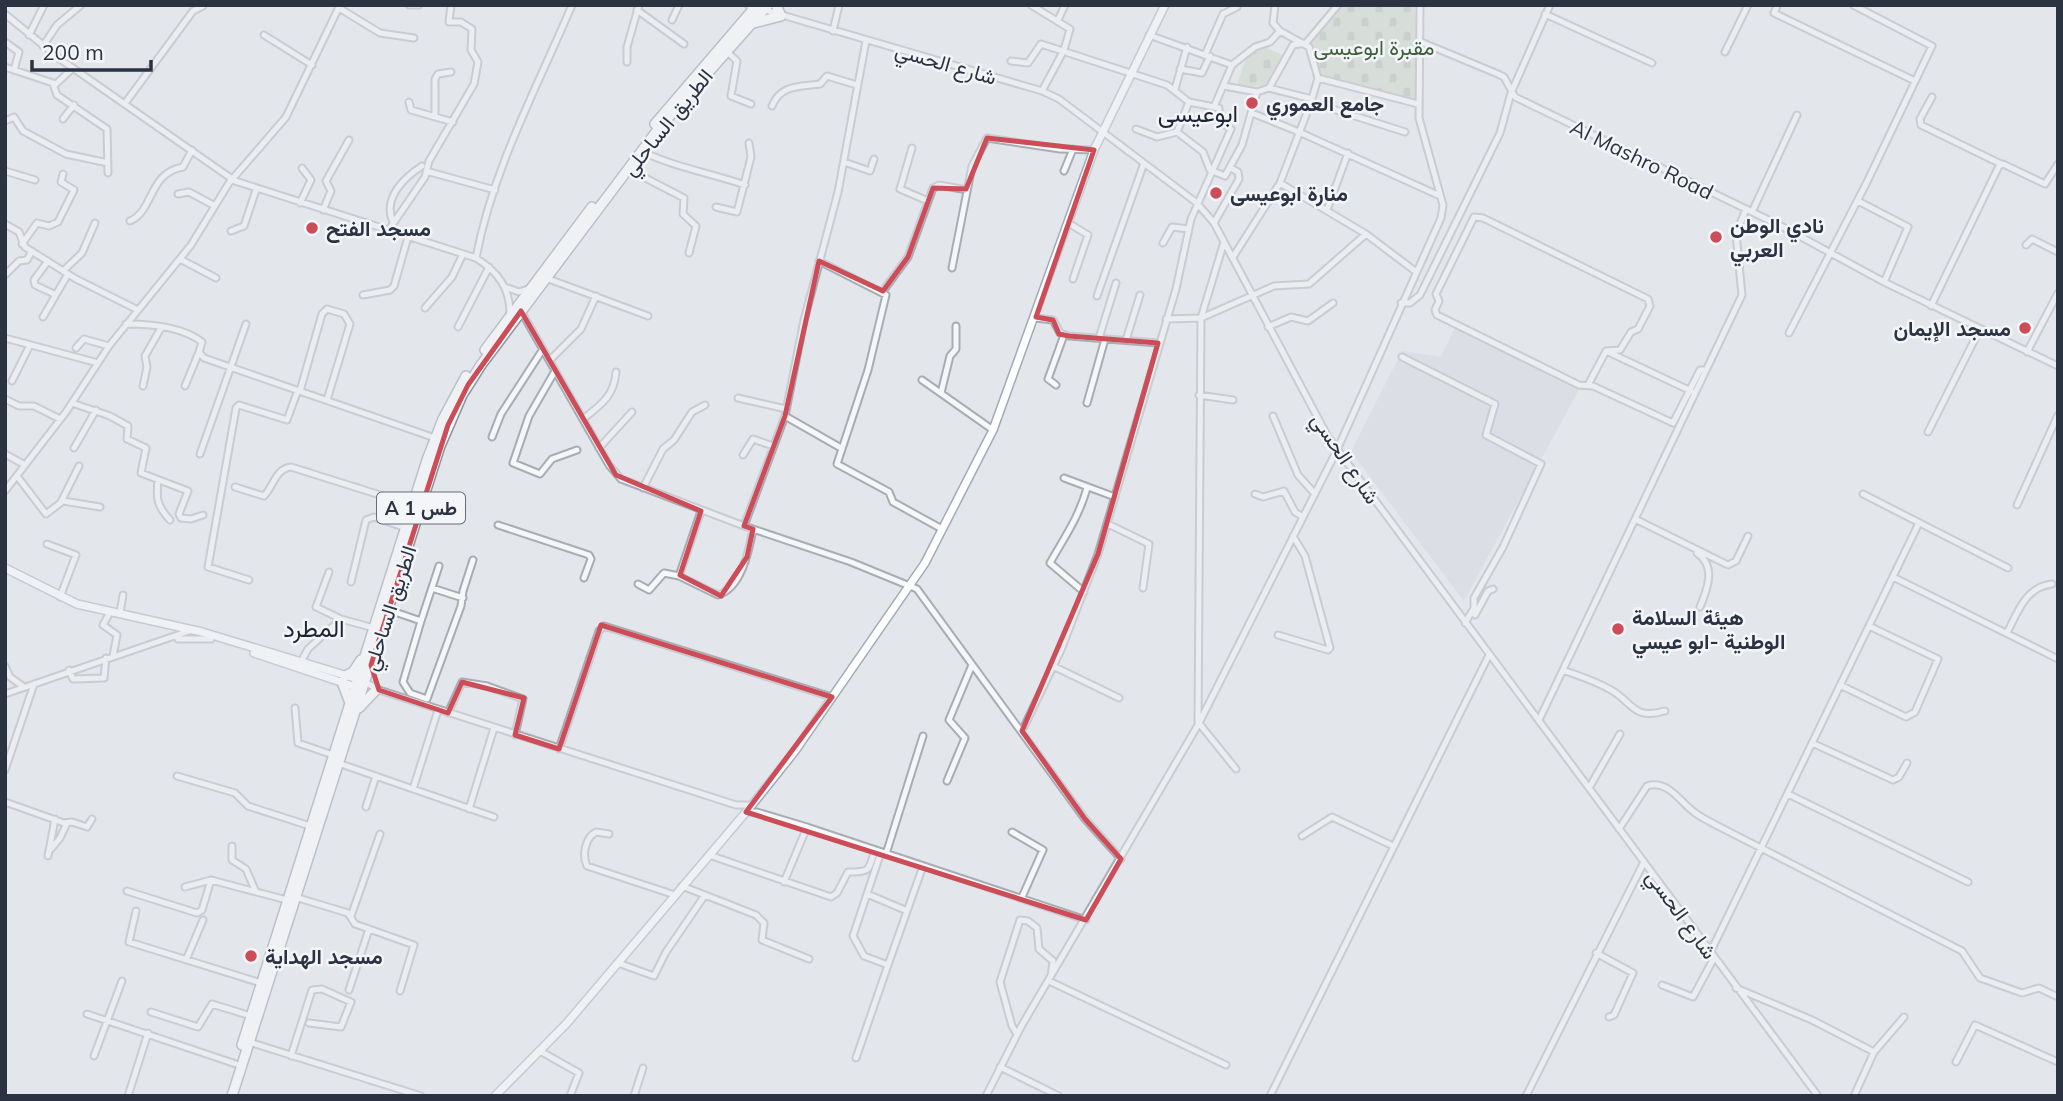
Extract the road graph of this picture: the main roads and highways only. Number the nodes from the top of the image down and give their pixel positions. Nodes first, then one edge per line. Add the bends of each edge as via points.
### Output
1 (776, 5) edge
2 (1165, 5) edge
3 (758, 7) edge
4 (752, 24) junction
5 (5, 570) edge
6 (43, 591) junction
7 (190, 632) junction
8 (366, 653) junction
9 (371, 665) junction
10 (344, 679) junction
11 (360, 684) junction
12 (353, 708) junction
13 (336, 759) junction
14 (291, 898) junction
15 (498, 1095) edge
16 (226, 1096) edge
17 (232, 1096) edge

1 - 4 highway via 782,16
2 - 15 main road via 1094,150 993,430 911,585 752,805
3 - 4 highway, الطريق الساحلي / A 1 طس
3 - 8 highway, الطريق الساحلي / A 1 طس via 663,114 461,384 435,438
4 - 9 highway, الطريق الساحلي / A 1 طس via 641,151 475,374 448,425
5 - 6 main road
6 - 7 main road
6 - 7 main road via 77,607
7 - 10 main road
7 - 10 main road
8 - 10 highway
8 - 11 highway, الطريق الساحلي / A 1 طس
9 - 11 highway, الطريق الساحلي / A 1 طس
9 - 12 highway via 378,690
10 - 11 main road
10 - 12 highway
11 - 12 highway, الطريق الساحلي / A 1 طس
12 - 13 highway, الطريق الساحلي / A 1 طس
13 - 14 highway, الطريق الساحلي / A 1 طس
13 - 14 highway, الطريق الساحلي / A 1 طس via 310,826
14 - 16 highway, الطريق الساحلي / A 1 طس
14 - 17 highway, الطريق الساحلي / A 1 طس

